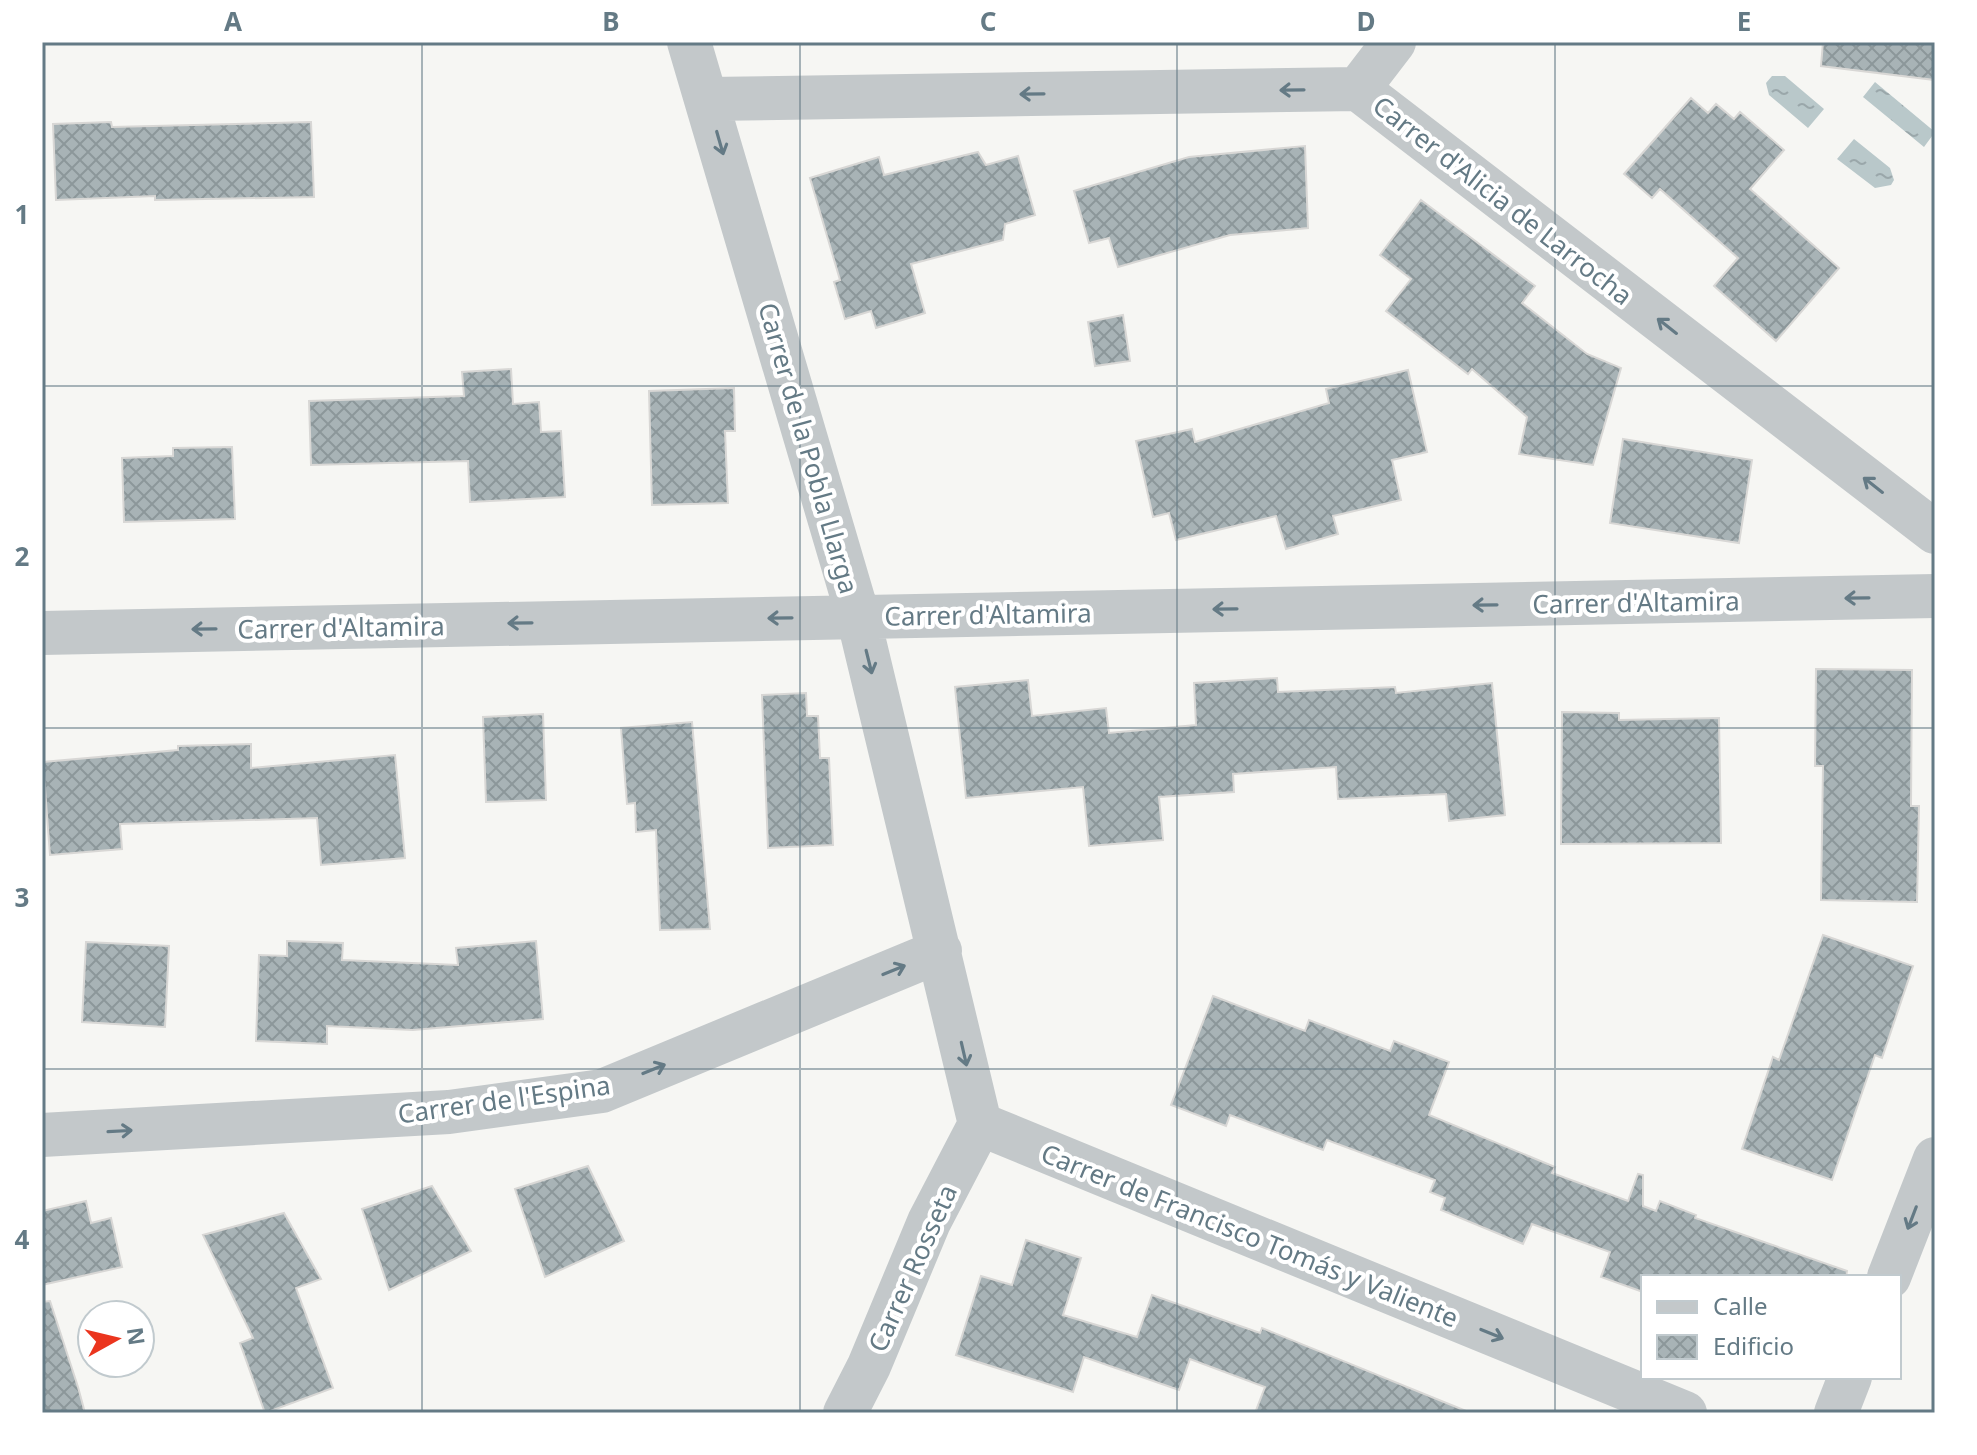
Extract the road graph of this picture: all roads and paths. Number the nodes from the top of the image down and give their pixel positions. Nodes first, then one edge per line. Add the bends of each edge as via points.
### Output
1 (689, 42) edge
2 (1394, 42) edge
3 (1358, 89) junction
4 (708, 99) junction
5 (1935, 532) edge
6 (1935, 596) edge
7 (858, 616) junction
8 (42, 633) edge
9 (940, 951) junction
10 (980, 1124) junction
11 (42, 1135) edge
12 (1935, 1159) edge
13 (1890, 1275) edge
14 (1849, 1379) edge
15 (845, 1413) edge
16 (1685, 1413) edge
17 (1836, 1413) edge

1 - 4 street, Carrer de la Pobla Llarga
2 - 3 street
3 -> 4 street, Carrer d'Alicia de Larrocha
5 -> 3 street, Carrer d'Alicia de Larrocha
4 -> 7 street, Carrer de la Pobla Llarga
6 -> 7 street, Carrer d'Altamira
7 -> 8 street, Carrer d'Altamira
7 -> 9 street, Carrer de la Pobla Llarga
9 -> 10 street
11 -> 9 street, Carrer de l'Espina via 449,1112 602,1091
10 - 15 street, Carrer Rosseta via 929,1222
10 -> 16 street, Carrer de Francisco Tomás y Valiente
12 -> 13 street
14 - 17 street

